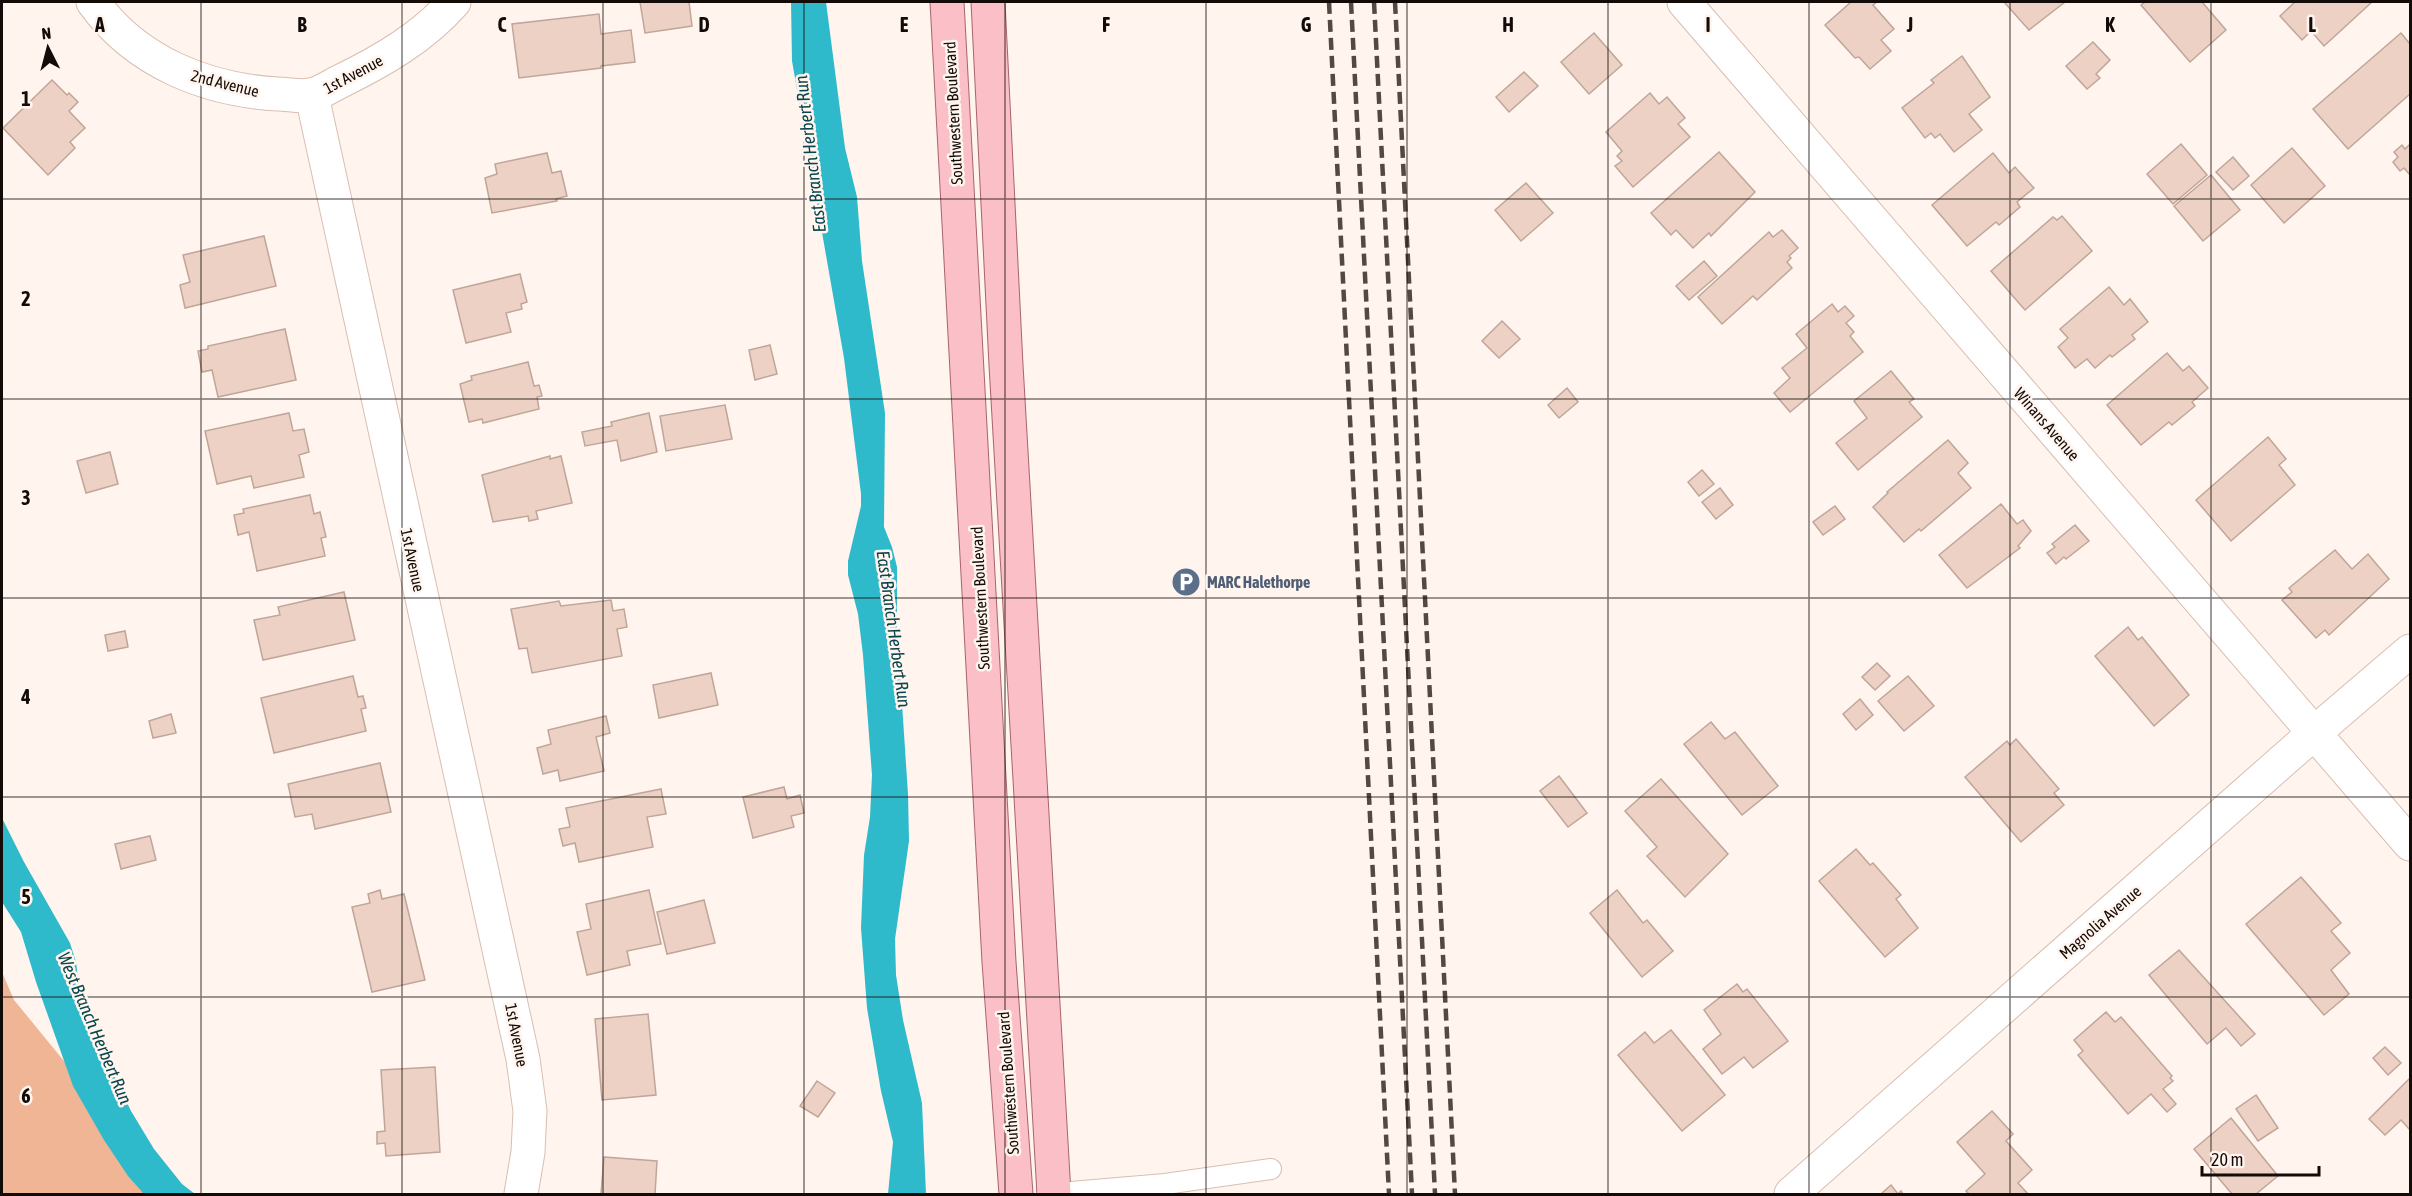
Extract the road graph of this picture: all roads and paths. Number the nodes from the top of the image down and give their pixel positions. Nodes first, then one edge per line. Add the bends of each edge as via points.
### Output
1 (93, 2) edge
2 (454, 2) edge
3 (947, 2) edge
4 (988, 2) edge
5 (1684, 2) edge
6 (312, 96) junction
7 (2410, 651) edge
8 (2313, 734) junction
9 (2410, 844) edge
10 (1271, 1170) dead end
11 (521, 1194) edge
12 (1016, 1194) edge
13 (1051, 1194) edge
14 (1791, 1194) edge

1 - 6 street, 2nd Avenue via 107,21 152,58 198,80 249,92
2 - 6 street, 1st Avenue via 406,45
3 - 12 main road, Southwestern Boulevard via 999,962
4 - 13 main road
5 - 8 street, Winans Avenue
6 - 11 street, 1st Avenue via 523,1059 530,1111
7 - 8 street, Magnolia Avenue
8 - 9 street, Winans Avenue
8 - 14 street, Magnolia Avenue
10 - 13 lane

